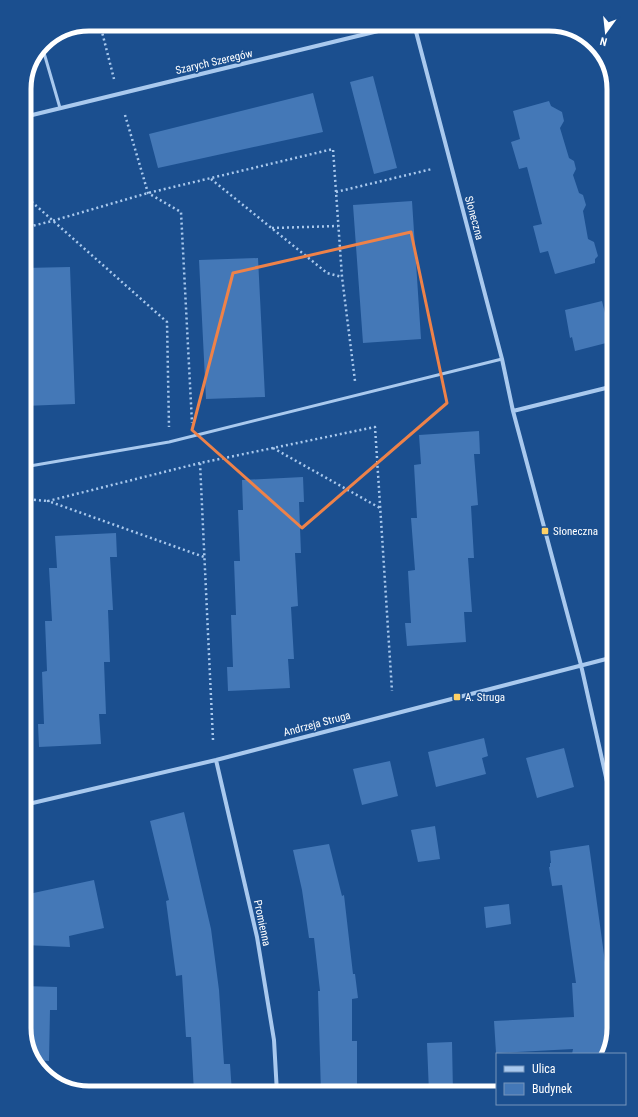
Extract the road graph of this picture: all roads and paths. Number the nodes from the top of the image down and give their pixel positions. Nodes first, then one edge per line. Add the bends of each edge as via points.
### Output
1 (102, 31) edge
2 (378, 31) edge
3 (416, 31) edge
4 (44, 53) edge
5 (114, 80) dead end
6 (60, 108) junction
7 (31, 115) edge
8 (124, 115) dead end
9 (432, 169) dead end
10 (210, 179) junction
11 (336, 192) junction
12 (148, 193) junction
13 (31, 202) edge
14 (52, 221) junction
15 (31, 226) edge
16 (338, 226) junction
17 (272, 228) junction
18 (342, 278) junction
19 (502, 359) junction
20 (607, 388) edge
21 (357, 395) junction
22 (513, 412) junction
23 (192, 435) junction
24 (169, 442) junction
25 (273, 448) junction
26 (200, 464) junction
27 (31, 466) edge
28 (31, 500) edge
29 (48, 501) junction
30 (380, 508) junction
31 (204, 557) junction
32 (607, 659) edge
33 (581, 665) junction
34 (392, 691) dead end
35 (213, 740) dead end
36 (216, 760) junction
37 (607, 782) edge
38 (31, 802) edge
39 (277, 1086) edge

1 - 5 path
2 - 6 street, Szarych Szeregów
3 - 19 street, Słoneczna
4 - 6 lane
6 - 7 street, Szarych Szeregów
8 - 12 path
9 - 11 path
10 - 11 path via 332,149
10 - 12 path
10 - 17 path
11 - 16 path
12 - 14 path
12 - 23 path via 181,212
13 - 14 path
14 - 15 path
14 - 24 path via 167,322
16 - 17 path
16 - 18 path
17 - 18 path via 327,273
18 - 21 path
19 - 21 lane
19 - 22 street, Słoneczna
20 - 22 street
21 - 23 lane
22 - 33 street, Słoneczna
23 - 24 lane
24 - 27 lane
25 - 26 path
25 - 30 path
25 - 30 path via 375,427
26 - 29 path
26 - 31 path
28 - 29 path
29 - 31 path
30 - 34 path
31 - 35 path
32 - 33 street, Andrzeja Struga
33 - 36 street, Andrzeja Struga
33 - 37 street, Słoneczna
36 - 38 street, Andrzeja Struga
36 - 39 street, Promienna via 257,937 274,1040

